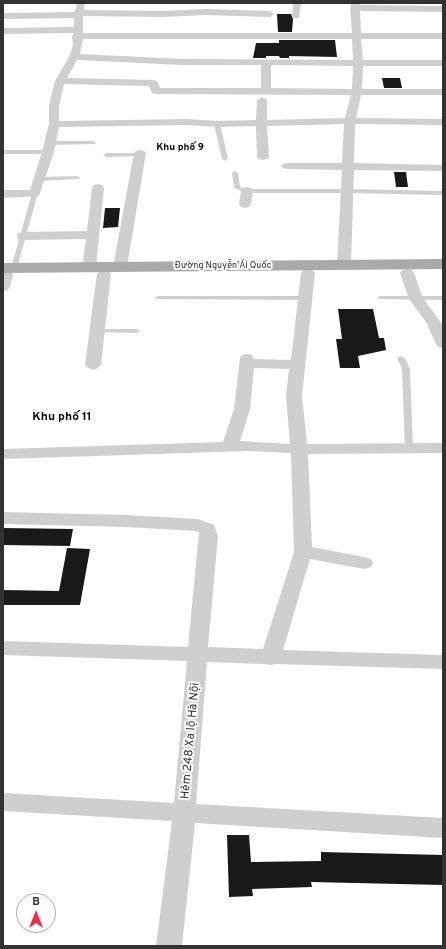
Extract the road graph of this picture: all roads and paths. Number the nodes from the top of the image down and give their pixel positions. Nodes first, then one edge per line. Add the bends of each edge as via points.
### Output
1 (272, 3) edge
2 (297, 3) edge
3 (354, 6) edge
4 (443, 9) edge
5 (80, 10) edge
6 (3, 16) edge
7 (296, 16) dead end
8 (269, 25) junction
9 (3, 31) edge
10 (78, 33) junction
11 (357, 36) junction
12 (443, 36) edge
13 (74, 57) junction
14 (266, 63) junction
15 (443, 63) edge
16 (358, 64) junction
17 (60, 81) junction
18 (357, 91) junction
19 (443, 92) edge
20 (264, 95) junction
21 (350, 121) junction
22 (443, 122) edge
23 (261, 123) junction
24 (54, 124) junction
25 (217, 124) junction
26 (93, 143) dead end
27 (49, 148) junction
28 (3, 152) edge
29 (106, 154) dead end
30 (140, 154) joint
31 (263, 157) dead end
32 (225, 158) dead end
33 (287, 166) dead end
34 (348, 166) junction
35 (443, 168) edge
36 (235, 173) dead end
37 (77, 178) dead end
38 (39, 179) junction
39 (98, 188) dead end
40 (247, 191) junction
41 (347, 191) junction
42 (35, 193) junction
43 (443, 193) edge
44 (3, 194) edge
45 (245, 204) dead end
46 (92, 235) junction
47 (23, 236) junction
48 (443, 264) edge
49 (344, 265) junction
50 (120, 267) junction
51 (97, 271) junction
52 (308, 273) junction
53 (408, 273) junction
54 (443, 273) edge
55 (6, 274) edge
56 (158, 298) dead end
57 (305, 298) junction
58 (380, 298) dead end
59 (416, 298) junction
60 (443, 298) edge
61 (97, 331) junction
62 (137, 331) dead end
63 (442, 339) edge
64 (401, 358) dead end
65 (93, 365) dead end
66 (297, 365) junction
67 (230, 447) junction
68 (443, 448) edge
69 (299, 449) junction
70 (409, 449) junction
71 (3, 454) edge
72 (3, 518) edge
73 (302, 552) junction
74 (364, 563) dead end
75 (3, 648) edge
76 (199, 654) junction
77 (270, 658) junction
78 (443, 662) edge
79 (3, 802) edge
80 (184, 814) junction
81 (443, 828) edge
82 (169, 946) edge

1 - 8 street
2 - 7 street
3 - 4 street
3 - 11 street
5 - 6 street
5 - 8 street via 161,14 206,12
5 - 10 street
8 - 10 street
8 - 11 street
9 - 10 street
10 - 13 street
11 - 12 street
11 - 16 street
13 - 14 street
13 - 17 street
14 - 16 street
14 - 20 street
15 - 16 street
16 - 18 street
17 - 20 street via 152,83 156,91
17 - 24 street via 54,106
18 - 19 street
18 - 20 street
18 - 21 street
20 - 23 street
21 - 22 street
21 - 23 street
21 - 34 street
23 - 25 street
23 - 31 street
24 - 25 street
24 - 27 street
25 - 32 lane
26 - 27 lane
27 - 28 lane
27 - 38 street
29 - 30 lane
30 - 50 street
33 - 34 street
34 - 35 street
34 - 41 street
36 - 40 lane via 237,188
37 - 38 lane
38 - 42 street
39 - 46 street
40 - 41 lane
40 - 45 street
41 - 43 lane
41 - 49 street
42 - 44 street
42 - 47 lane
46 - 47 street
46 - 51 street
47 - 55 lane
48 - 49 main road, Đường Nguyễn Ái Quốc
49 - 50 main road, Đường Nguyễn Ái Quốc
50 - 51 main road, Đường Nguyễn Ái Quốc
51 - 52 main road, Đường Nguyễn Ái Quốc
51 - 55 main road, Đường Nguyễn Ái Quốc
51 - 61 street
52 - 53 main road, Đường Nguyễn Ái Quốc
52 - 57 street
53 - 54 main road, Đường Nguyễn Ái Quốc
53 - 59 street
56 - 57 lane
57 - 66 street
58 - 59 lane
59 - 60 lane
59 - 63 street via 433,320
61 - 62 lane
61 - 65 street
64 - 70 lane via 406,369
66 - 67 street via 247,360 242,409
66 - 69 street via 294,396
67 - 69 street
67 - 71 street
68 - 70 street
69 - 70 street
69 - 73 street
72 - 76 street, Hẻm 248 Xa lộ Hà Nội via 117,520 203,526 208,529
73 - 74 street
73 - 77 street
75 - 76 street
76 - 77 street
76 - 80 street, Hẻm 248 Xa lộ Hà Nội
77 - 78 street
79 - 80 street via 109,807
80 - 81 street
80 - 82 street, Hẻm 248 Xa lộ Hà Nội

